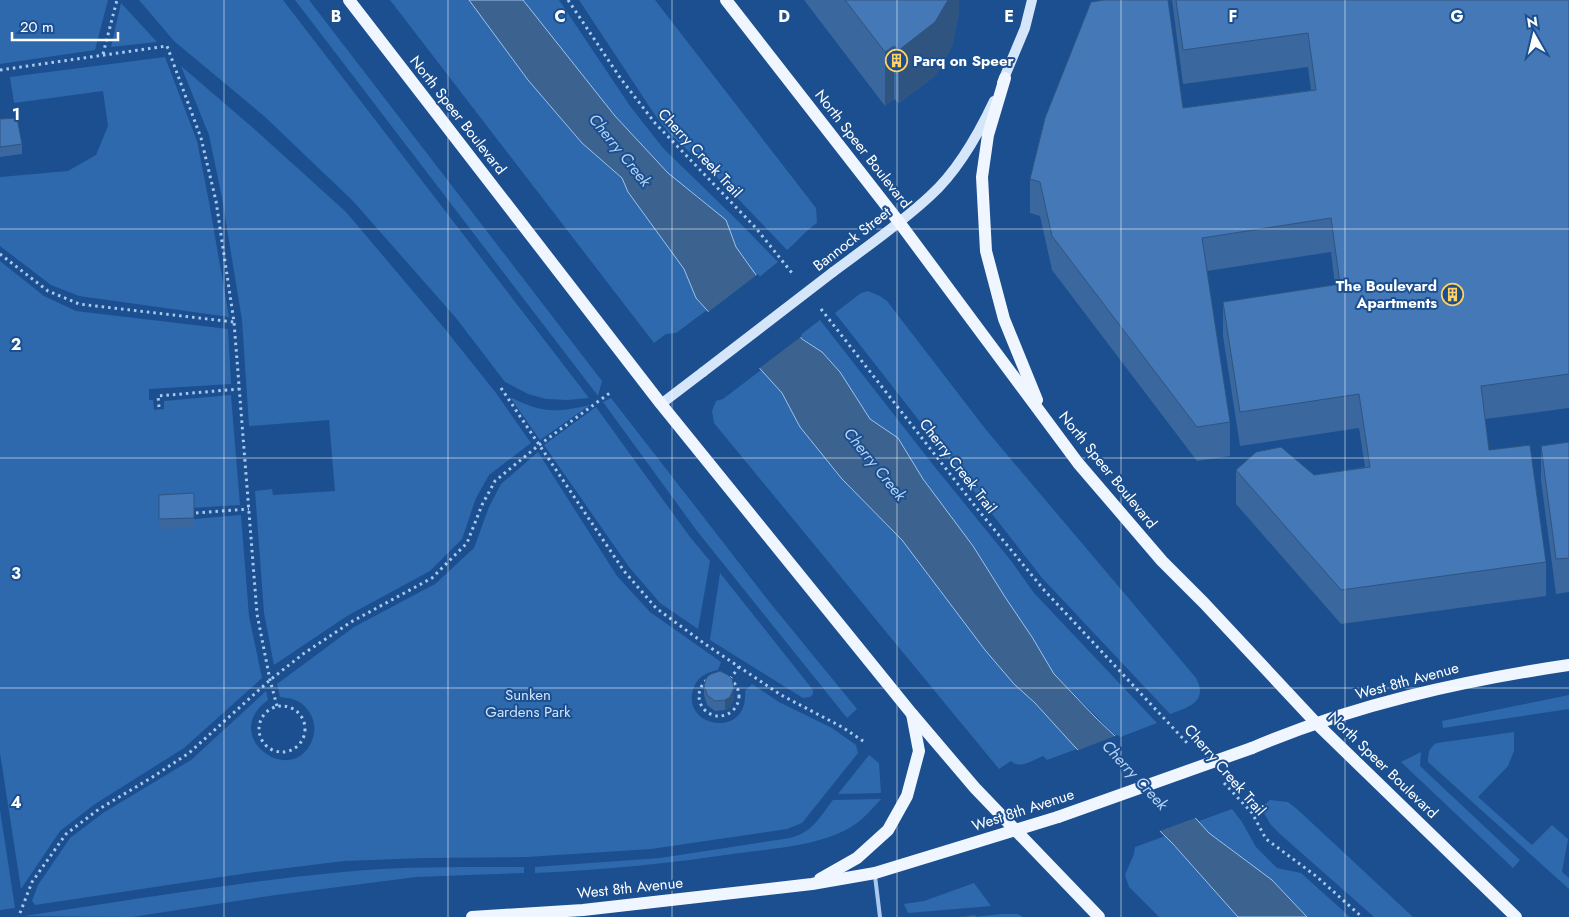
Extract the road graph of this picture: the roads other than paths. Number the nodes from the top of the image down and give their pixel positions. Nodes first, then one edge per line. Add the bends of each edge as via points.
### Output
1 (349, 0) edge
2 (726, 0) edge
3 (1032, 0) edge
4 (1004, 78) junction
5 (899, 222) junction
6 (661, 404) junction
7 (1045, 418) junction
8 (1569, 665) edge
9 (912, 714) junction
10 (1317, 724) junction
11 (1016, 830) junction
12 (875, 874) junction
13 (812, 884) junction
14 (472, 917) edge
15 (880, 917) edge
16 (1099, 917) edge
17 (1516, 917) edge

1 - 6 main road, North Speer Boulevard
2 - 5 main road, North Speer Boulevard
3 - 4 street, Bannock Street via 1025,28
4 - 5 street, Bannock Street via 971,144 956,166 931,195
4 - 7 main road via 988,135 982,177 986,252 1004,319
5 - 6 street, Bannock Street, bridge
5 - 7 main road, North Speer Boulevard
6 - 9 main road, North Speer Boulevard
7 - 10 main road, North Speer Boulevard via 1083,470 1151,548
8 - 10 main road, West 8th Avenue via 1443,686
9 - 11 main road, North Speer Boulevard via 974,788
9 - 13 main road via 919,751 907,796 888,830 858,858
10 - 11 main road, West 8th Avenue, bridge
10 - 17 main road, North Speer Boulevard
11 - 12 main road, West 8th Avenue
11 - 16 main road, North Speer Boulevard
12 - 13 main road, West 8th Avenue
12 - 15 lane
13 - 14 main road, West 8th Avenue via 583,910

